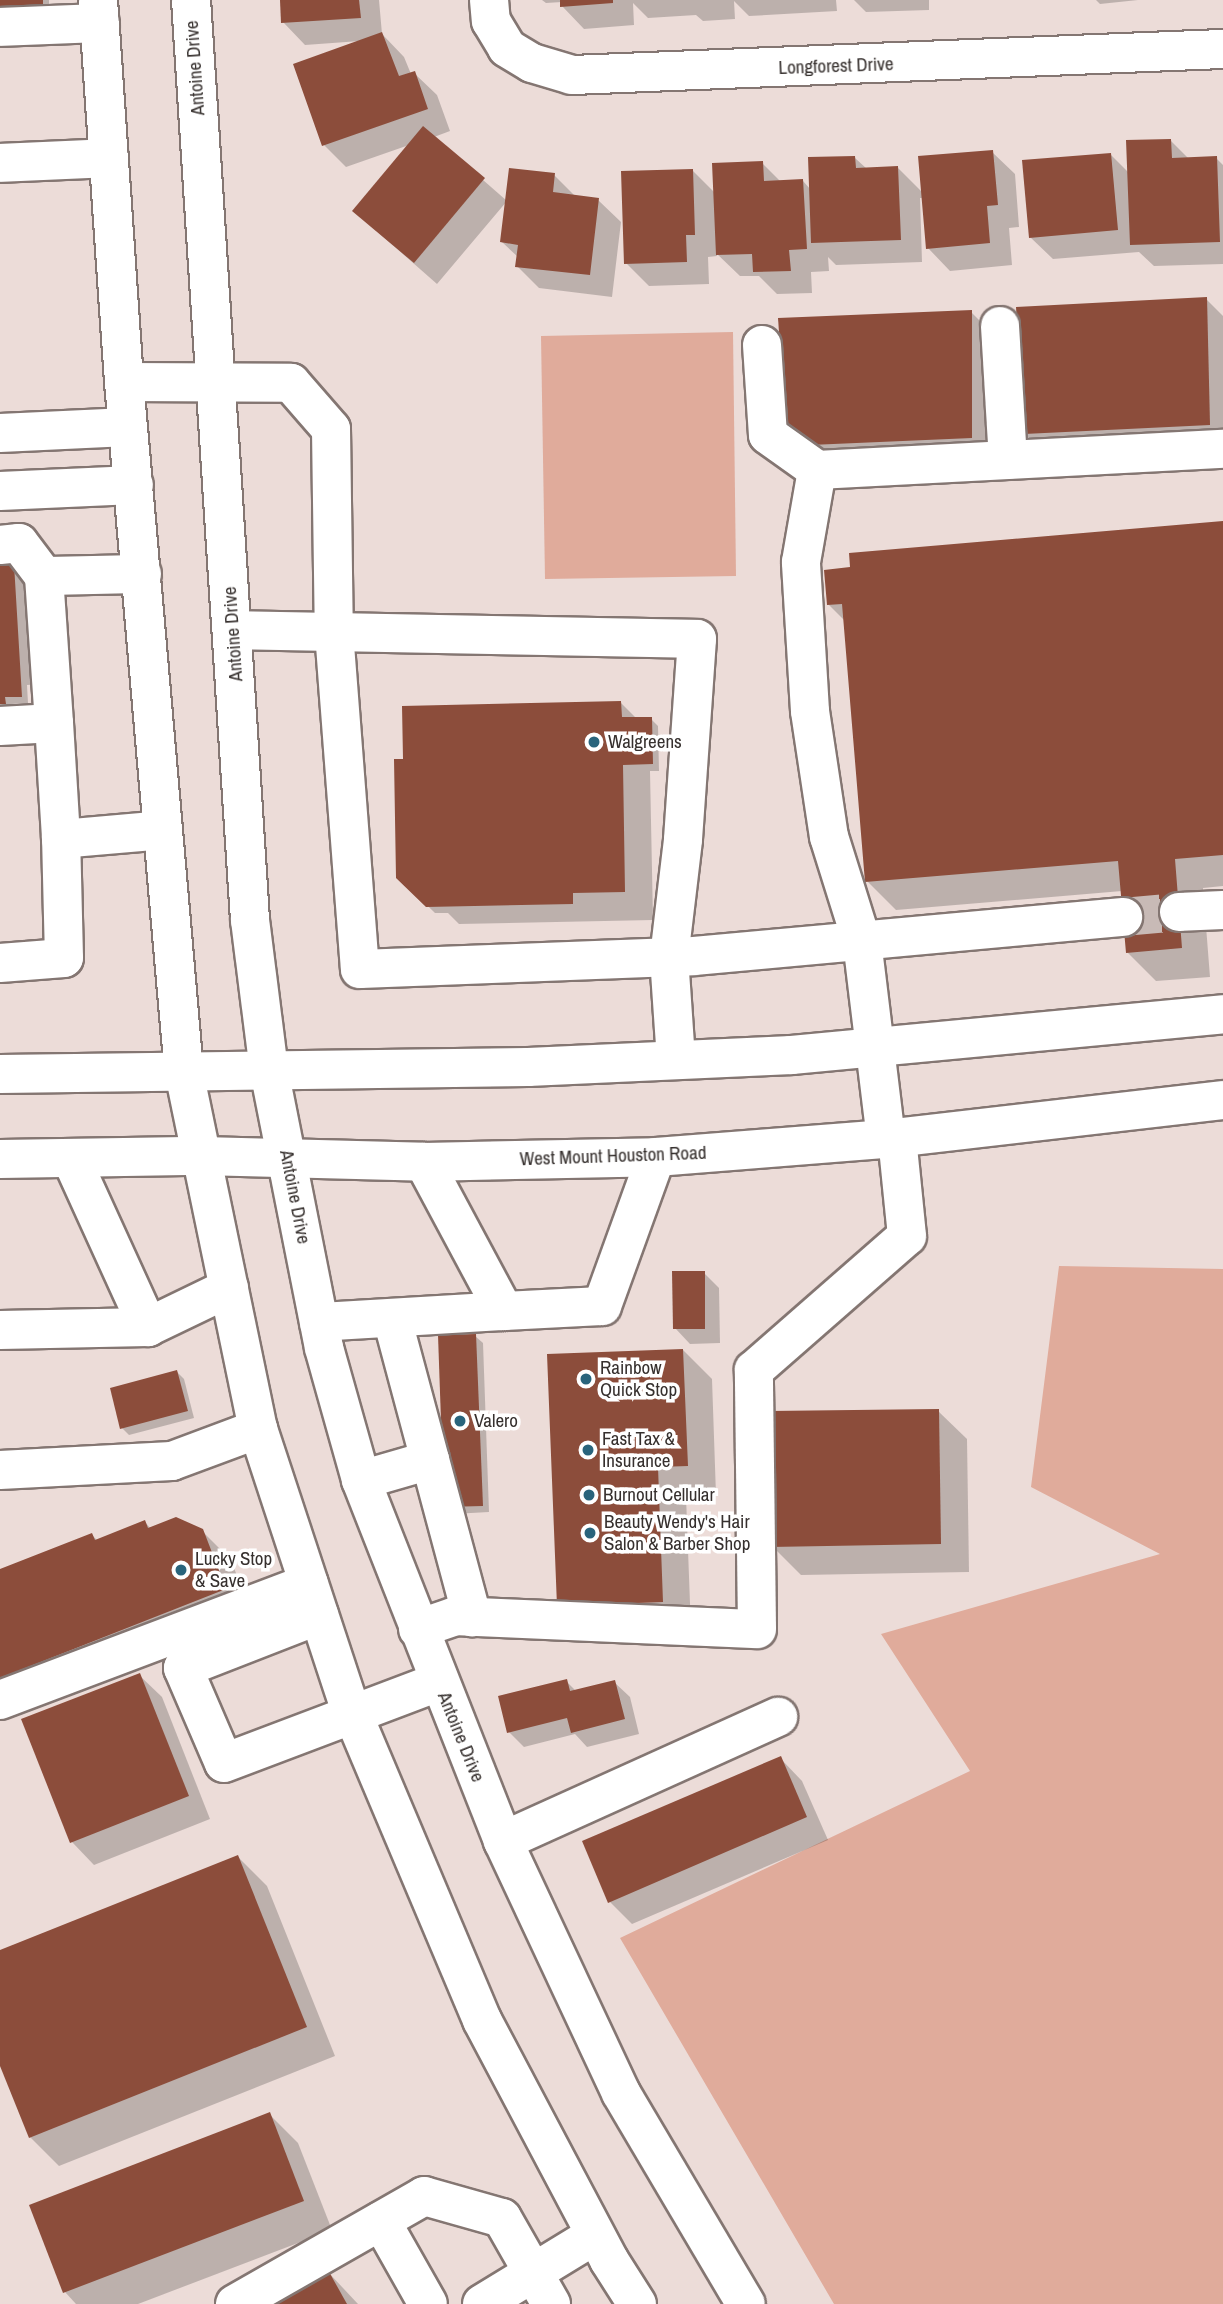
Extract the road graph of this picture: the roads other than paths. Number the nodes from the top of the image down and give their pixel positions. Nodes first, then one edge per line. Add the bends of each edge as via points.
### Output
1 (191, 0) edge
2 (489, 0) edge
3 (99, 11) edge
4 (0, 27) edge
5 (1223, 49) edge
6 (109, 158) junction
7 (0, 163) edge
8 (1000, 326) dead end
9 (762, 345) dead end
10 (216, 381) junction
11 (124, 382) junction
12 (128, 427) junction
13 (0, 433) edge
14 (1223, 449) edge
15 (1007, 460) junction
16 (817, 470) junction
17 (134, 485) junction
18 (0, 491) edge
19 (0, 545) edge
20 (142, 574) junction
21 (44, 576) junction
22 (233, 630) junction
23 (334, 632) junction
24 (54, 723) junction
25 (0, 726) edge
26 (163, 830) junction
27 (61, 839) junction
28 (1223, 910) edge
29 (1179, 912) tunnel mouth
30 (1123, 917) tunnel mouth
31 (862, 942) junction
32 (669, 957) junction
33 (0, 963) edge
34 (1223, 1014) edge
35 (874, 1048) junction
36 (676, 1060) junction
37 (270, 1070) junction
38 (184, 1072) junction
39 (0, 1074) edge
40 (1223, 1100) edge
41 (892, 1138) junction
42 (202, 1156) junction
43 (656, 1157) junction
44 (71, 1158) junction
45 (0, 1159) edge
46 (288, 1159) junction
47 (424, 1162) junction
48 (229, 1288) junction
49 (504, 1311) junction
50 (392, 1318) junction
51 (319, 1322) junction
52 (148, 1327) junction
53 (0, 1330) edge
54 (258, 1429) junction
55 (430, 1460) junction
56 (0, 1470) edge
57 (361, 1480) junction
58 (314, 1599) junction
59 (472, 1617) junction
60 (418, 1629) junction
61 (438, 1682) junction
62 (0, 1700) edge
63 (353, 1714) junction
64 (778, 1717) dead end
65 (503, 1841) junction
66 (381, 2221) junction
67 (595, 2235) junction
68 (541, 2289) edge
69 (235, 2304) edge
70 (428, 2304) edge
71 (482, 2304) edge
72 (637, 2304) edge
73 (746, 2304) edge

1 - 10 main road, Antoine Drive
2 - 5 main road, Longforest Drive via 491,21 507,48 532,63 572,75
3 - 4 main road
3 - 6 main road
6 - 7 main road
6 - 11 main road
8 - 15 main road
9 - 16 main road via 768,435
10 - 11 main road
10 - 22 main road, Antoine Drive
10 - 23 main road via 291,383 331,429
11 - 12 main road
12 - 13 main road
12 - 17 main road
14 - 15 main road
15 - 16 main road
16 - 31 main road via 801,562 810,711 829,837
17 - 18 main road
17 - 20 main road
19 - 21 main road via 19,543
20 - 21 main road
20 - 26 main road
21 - 24 main road
22 - 23 main road
22 - 37 main road, Antoine Drive via 250,920
23 - 32 main road via 360,969
23 - 32 main road via 696,639 683,840
24 - 25 main road
24 - 27 main road
26 - 27 main road
26 - 38 main road
27 - 33 main road via 64,958
28 - 29 main road
30 - 31 main road
31 - 32 main road
31 - 35 main road
32 - 36 main road
34 - 35 main road
35 - 36 main road
35 - 41 main road
36 - 37 main road
37 - 38 main road
37 - 46 main road, Antoine Drive
38 - 39 main road
38 - 42 main road
40 - 41 main road, West Mount Houston Road
41 - 43 main road, West Mount Houston Road
41 - 59 main road via 907,1236 754,1370 757,1629
42 - 44 main road, West Mount Houston Road
42 - 46 main road, West Mount Houston Road
42 - 48 main road
43 - 47 main road, West Mount Houston Road
43 - 49 main road via 602,1306
44 - 45 main road, West Mount Houston Road
44 - 52 main road
46 - 47 main road, West Mount Houston Road
46 - 51 main road, Antoine Drive
47 - 49 main road
48 - 52 main road
48 - 54 main road
49 - 50 main road
50 - 51 main road
50 - 55 main road
51 - 57 main road, Antoine Drive
52 - 53 main road
54 - 56 main road via 172,1461
54 - 58 main road
55 - 57 main road
55 - 59 main road
57 - 60 main road, Antoine Drive
58 - 62 main road
58 - 63 main road
58 - 63 main road via 183,1668 224,1763
59 - 60 main road via 456,1616
60 - 61 main road, Antoine Drive
61 - 63 main road
61 - 65 main road, Antoine Drive
63 - 67 main road via 482,2020
64 - 65 main road
65 - 73 main road, Antoine Drive via 621,2093
66 - 68 main road via 424,2196 502,2218
66 - 69 main road
66 - 70 main road
67 - 68 main road
67 - 72 main road
68 - 71 main road

